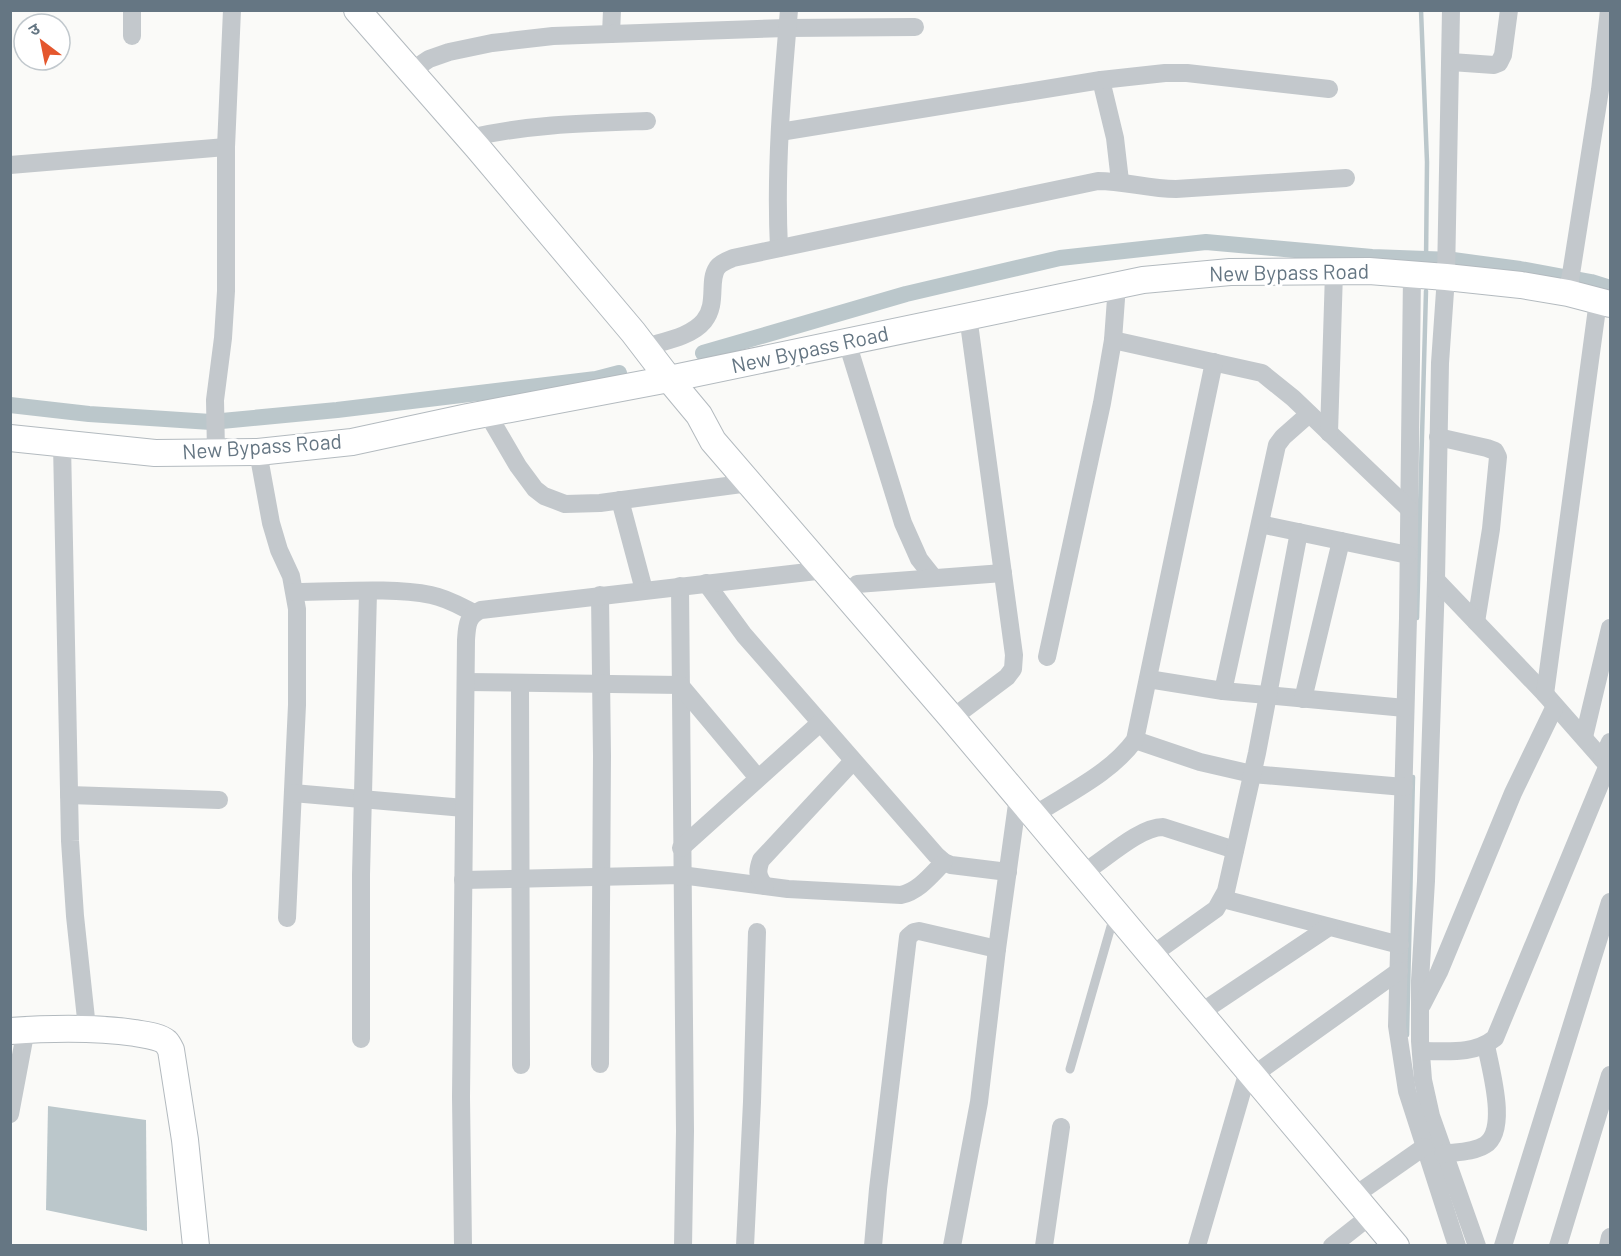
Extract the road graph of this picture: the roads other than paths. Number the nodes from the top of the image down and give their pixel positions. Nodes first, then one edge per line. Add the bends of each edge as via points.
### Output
1 (132, 10) edge
2 (232, 10) edge
3 (357, 10) edge
4 (612, 10) edge
5 (1451, 10) edge
6 (1509, 10) edge
7 (1609, 10) edge
8 (788, 19) edge
9 (915, 27) dead end
10 (611, 34) junction
11 (132, 36) dead end
12 (1451, 62) junction
13 (411, 71) junction
14 (1101, 80) junction
15 (1329, 89) dead end
16 (647, 122) dead end
17 (780, 132) junction
18 (470, 138) junction
19 (226, 147) junction
20 (10, 165) edge
21 (1346, 178) dead end
22 (1119, 181) junction
23 (779, 248) junction
24 (1446, 262) junction
25 (1334, 272) junction
26 (1412, 274) junction
27 (1570, 281) junction
28 (1117, 285) junction
29 (1604, 303) edge
30 (968, 316) junction
31 (1113, 340) junction
32 (847, 342) junction
33 (645, 347) junction
34 (1214, 362) junction
35 (669, 379) junction
36 (487, 413) junction
37 (1309, 414) junction
38 (699, 415) junction
39 (1329, 433) junction
40 (1438, 437) junction
41 (10, 438) edge
42 (62, 444) junction
43 (216, 444) junction
44 (258, 452) junction
45 (749, 483) junction
46 (620, 500) junction
47 (1409, 509) junction
48 (1260, 524) junction
49 (1299, 532) junction
50 (1341, 541) junction
51 (1408, 555) junction
52 (825, 570) junction
53 (1003, 573) junction
54 (934, 578) junction
55 (1436, 580) junction
56 (706, 583) junction
57 (857, 584) junction
58 (680, 586) junction
59 (644, 590) junction
60 (295, 592) junction
61 (368, 592) junction
62 (600, 595) junction
63 (474, 613) junction
64 (1476, 622) junction
65 (1611, 628) edge
66 (1047, 657) dead end
67 (1148, 679) junction
68 (466, 681) junction
69 (520, 682) junction
70 (601, 685) junction
71 (680, 685) junction
72 (1223, 691) junction
73 (1267, 696) junction
74 (1303, 699) junction
75 (1550, 700) junction
76 (1405, 708) junction
77 (963, 710) junction
78 (820, 723) junction
79 (1584, 738) junction
80 (1135, 740) junction
81 (1608, 758) edge
82 (853, 761) junction
83 (1252, 774) junction
84 (758, 778) junction
85 (1404, 787) junction
86 (293, 793) junction
87 (69, 795) junction
88 (1018, 797) junction
89 (363, 799) junction
90 (219, 800) dead end
91 (464, 808) junction
92 (1044, 809) junction
93 (681, 848) junction
94 (1235, 850) junction
95 (944, 862) junction
96 (1092, 867) junction
97 (1008, 872) junction
98 (681, 876) junction
99 (602, 877) junction
100 (521, 879) junction
101 (463, 880) junction
102 (765, 886) junction
103 (1223, 899) junction
104 (1611, 902) edge
105 (1115, 912) junction
106 (287, 918) dead end
107 (1329, 927) junction
108 (756, 932) dead end
109 (1400, 945) junction
110 (997, 949) junction
111 (1160, 950) junction
112 (1399, 971) junction
113 (1209, 1007) junction
114 (1420, 1010) junction
115 (87, 1028) junction
116 (18, 1030) edge
117 (361, 1039) dead end
118 (1486, 1045) junction
119 (1421, 1051) junction
120 (600, 1064) dead end
121 (521, 1065) dead end
122 (1070, 1069) dead end
123 (1255, 1070) junction
124 (1611, 1075) edge
125 (10, 1113) edge
126 (1604, 1118) edge
127 (1061, 1127) dead end
128 (1424, 1147) junction
129 (1443, 1154) junction
130 (1364, 1189) junction
131 (1370, 1216) junction
132 (1611, 1238) edge
133 (196, 1245) edge
134 (464, 1245) edge
135 (683, 1245) edge
136 (745, 1245) edge
137 (873, 1245) edge
138 (952, 1245) edge
139 (1044, 1245) edge
140 (1197, 1245) edge
141 (1332, 1245) edge
142 (1396, 1245) edge
143 (1412, 1245) edge
144 (1457, 1245) edge
145 (1477, 1245) edge
146 (1503, 1245) edge
147 (1558, 1245) edge
148 (1608, 1245) edge

1 - 11 street
2 - 19 street
3 - 13 street
4 - 10 street
5 - 12 street
6 - 12 street via 1499,63
7 - 27 street
8 - 9 street
8 - 10 street
8 - 17 street
10 - 13 street via 492,43 449,52
12 - 24 street
13 - 18 street
14 - 15 street via 1187,73
14 - 17 street
14 - 22 street via 1115,138
16 - 18 street via 558,124 507,129
17 - 23 street
18 - 33 street
19 - 20 street
19 - 43 street via 226,291 216,393
21 - 22 street via 1176,189 1138,187
22 - 23 street via 1098,181
23 - 33 street via 733,258 718,266 713,303 704,321 688,333
24 - 26 street, New Bypass Road
24 - 27 street, New Bypass Road via 1521,285
24 - 40 street
25 - 26 street, New Bypass Road
25 - 28 street, New Bypass Road via 1230,272
25 - 39 street
26 - 47 street
27 - 29 street, New Bypass Road
28 - 30 street, New Bypass Road
28 - 31 street
29 - 75 street
30 - 32 street, New Bypass Road
30 - 53 street
31 - 34 street
31 - 66 street
32 - 35 street, New Bypass Road
32 - 54 street via 903,523 919,560
33 - 35 street
34 - 37 street via 1262,373
34 - 67 street
35 - 36 street, New Bypass Road
35 - 38 street
36 - 44 street, New Bypass Road via 352,442
36 - 46 street via 518,466 544,496 578,505
37 - 39 street
37 - 48 street via 1277,445
38 - 45 street via 713,441
38 - 57 street via 722,431
39 - 47 street
40 - 55 street
40 - 64 street via 1487,448 1498,457
41 - 42 street, New Bypass Road
42 - 43 street, New Bypass Road via 155,453
42 - 87 street
43 - 44 street, New Bypass Road
44 - 60 street via 271,523
45 - 46 street
45 - 52 street
46 - 59 street
47 - 51 street
48 - 49 street
48 - 72 street
49 - 50 street
49 - 73 street
50 - 51 street
50 - 74 street
51 - 76 street
52 - 56 street
52 - 88 street
53 - 54 street
53 - 77 street via 1013,669
54 - 57 street
55 - 64 street
55 - 114 street
56 - 58 street
56 - 78 street via 744,635
57 - 77 street
58 - 59 street
58 - 71 street
59 - 62 street
60 - 61 street
60 - 86 street via 298,632
61 - 63 street via 432,596
61 - 89 street
62 - 63 street
62 - 70 street
63 - 68 street via 467,628
64 - 75 street
65 - 79 street
67 - 72 street
67 - 80 street
68 - 69 street
68 - 91 street
69 - 70 street
69 - 100 street
70 - 71 street
70 - 99 street
71 - 84 street
71 - 93 street
72 - 73 street
73 - 74 street
73 - 83 street
74 - 76 street
75 - 79 street
75 - 114 street
76 - 85 street
77 - 92 street
78 - 82 street
78 - 84 street
79 - 81 street
80 - 83 street
80 - 92 street via 1119,760
81 - 118 street via 1495,1038
82 - 95 street
82 - 102 street via 761,860 757,871
83 - 85 street
83 - 94 street
84 - 93 street
85 - 109 street
86 - 89 street
86 - 106 street
87 - 90 street
87 - 115 street via 75,916
88 - 97 street
88 - 105 street
89 - 91 street
89 - 117 street
91 - 101 street
92 - 96 street
93 - 98 street
94 - 96 street via 1156,827
94 - 103 street
95 - 97 street
95 - 102 street via 919,888 901,895
96 - 111 street
97 - 110 street
98 - 99 street
98 - 102 street
98 - 135 street
99 - 100 street
99 - 120 street
100 - 101 street
100 - 121 street
101 - 134 street
103 - 107 street
103 - 111 street via 1216,909
104 - 146 street
105 - 122 lane
105 - 123 street
107 - 109 street
107 - 113 street
108 - 136 street
109 - 112 street
110 - 137 street via 919,931 908,937
110 - 138 street via 979,1102
111 - 113 street
112 - 123 street
112 - 128 street via 1397,1026 1401,1057
113 - 123 street
114 - 119 street
115 - 116 street
115 - 133 street via 161,1039 171,1050
116 - 125 street
118 - 119 street via 1468,1051
118 - 129 street via 1498,1115 1494,1133 1488,1143 1478,1148
119 - 129 street via 1423,1080
123 - 130 street
123 - 131 street
123 - 140 street
124 - 126 street
126 - 147 street
127 - 139 street
128 - 130 street
128 - 144 street
129 - 145 street
130 - 143 street
131 - 141 street
131 - 142 street
132 - 148 street

